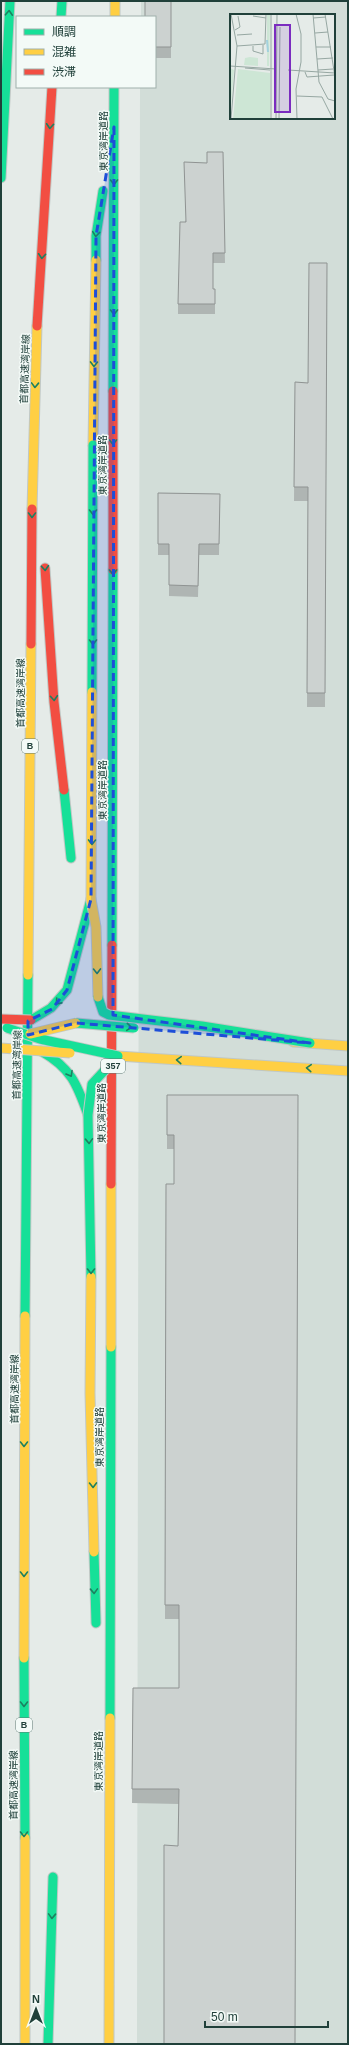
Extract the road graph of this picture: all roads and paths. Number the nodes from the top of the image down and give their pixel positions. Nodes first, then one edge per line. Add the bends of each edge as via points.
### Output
1 (10, 1) edge
2 (55, 1) edge
3 (62, 1) edge
4 (115, 1) edge
5 (54, 16) edge
6 (61, 16) edge
7 (114, 16) edge
8 (53, 88) edge
9 (114, 88) edge
10 (114, 127) junction
11 (1, 178) edge
12 (32, 446) junction
13 (41, 517) dead end
14 (44, 556) dead end
15 (71, 858) dead end
16 (91, 899) junction
17 (1, 1019) edge
18 (30, 1020) junction
19 (76, 1023) junction
20 (3, 1028) edge
21 (28, 1035) junction
22 (3, 1040) edge
23 (310, 1043) junction
24 (348, 1046) edge
25 (1, 1048) edge
26 (40, 1051) junction
27 (118, 1056) junction
28 (348, 1071) edge
29 (88, 1115) junction
30 (96, 1629) dead end
31 (101, 1725) dead end
32 (109, 1786) junction
33 (54, 1877) dead end
34 (109, 2014) junction
35 (25, 2044) edge
36 (48, 2044) edge
37 (100, 2044) edge
38 (109, 2044) edge

11 -> 1 main road
2 - 5 main road
3 - 6 main road
4 - 7 main road
8 -> 12 main road, 首都高速湾岸線 / B via 38,309
9 - 10 main road, 東京湾岸道路 / 357
10 -> 16 main road, bridge via 96,236
10 -> 32 main road, 東京湾岸道路 / 357
12 - 13 main road via 38,471
12 -> 35 main road, 首都高速湾岸線 / B via 24,1405
14 -> 15 main road via 54,702
16 -> 18 main road, bridge via 67,990 61,1001 52,1009
16 -> 23 main road, bridge via 96,927 98,996 103,1012 109,1015
17 - 18 main road, bridge
18 - 19 main road, bridge
18 - 20 main road, bridge
19 - 21 main road, bridge
19 -> 23 main road, bridge
20 - 21 main road, bridge
21 - 22 main road
21 - 27 main road, bridge
22 - 26 main road, bridge
23 - 24 main road
25 - 26 main road, bridge
26 - 27 main road, bridge
26 -> 29 main road, bridge via 59,1060 69,1070
28 -> 27 main road
27 - 29 main road, bridge via 92,1084
29 -> 30 main road, bridge via 92,1236 90,1393
31 - 32 main road
32 - 34 main road, 東京湾岸道路 / 357
33 -> 36 main road
34 - 37 main road
34 - 38 main road, 東京湾岸道路 / 357

